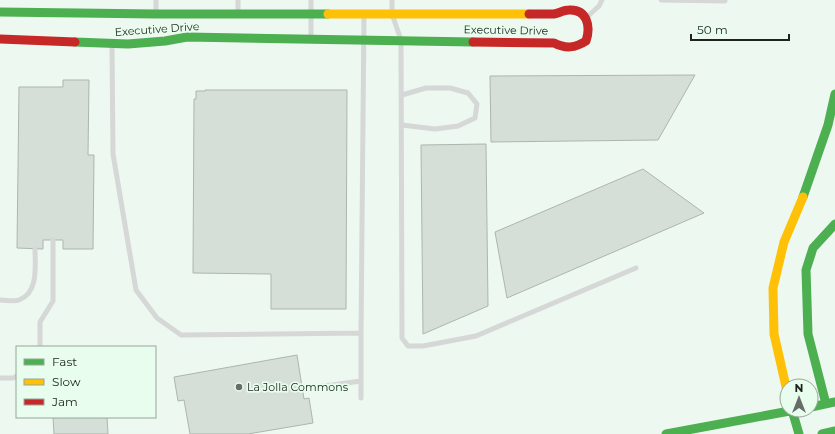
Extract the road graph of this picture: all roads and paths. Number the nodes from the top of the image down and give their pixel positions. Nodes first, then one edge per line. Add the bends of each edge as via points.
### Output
1 (156, 0) edge
2 (238, 0) edge
3 (311, 0) edge
4 (392, 0) edge
5 (602, 0) edge
6 (661, 0) edge
7 (724, 1) dead end
8 (0, 12) edge
9 (156, 14) junction
10 (238, 14) junction
11 (311, 14) junction
12 (364, 14) junction
13 (392, 14) junction
14 (586, 18) junction
15 (0, 39) edge
16 (311, 39) junction
17 (364, 40) junction
18 (401, 40) junction
19 (112, 44) junction
20 (835, 94) edge
21 (402, 95) junction
22 (402, 125) junction
23 (835, 224) edge
24 (53, 240) dead end
25 (35, 248) dead end
26 (636, 268) dead end
27 (0, 300) edge
28 (361, 333) junction
29 (40, 346) edge
30 (16, 376) edge
31 (0, 378) edge
32 (784, 378) edge
33 (361, 381) junction
34 (317, 387) dead end
35 (361, 398) dead end
36 (830, 403) edge
37 (819, 405) edge
38 (779, 413) edge
39 (795, 418) edge
40 (835, 431) edge
41 (666, 434) edge
42 (799, 434) edge
43 (822, 434) edge

1 - 9 lane
2 - 10 lane
3 - 11 lane
4 - 13 lane
5 - 14 lane
6 - 7 lane
8 - 9 main road, Executive Drive
9 - 10 main road, Executive Drive
10 - 11 main road, Executive Drive
11 - 12 main road, Executive Drive
11 - 16 lane
12 - 13 main road, Executive Drive
12 - 17 lane
13 - 14 main road, Executive Drive via 543,14 575,10
13 - 18 lane
14 - 18 main road, Executive Drive via 589,23 586,41 574,48 561,47 554,43
15 - 19 main road, Executive Drive
16 - 17 main road, Executive Drive
16 - 19 main road, Executive Drive via 187,37 157,42
17 - 18 main road, Executive Drive
17 - 28 lane
18 - 21 lane
19 - 28 lane via 113,154 136,290 157,318 181,335
20 - 32 main road via 828,125 806,189 784,242 773,288 774,334
21 - 22 lane
21 - 22 lane via 426,88 450,88 468,93 477,104 475,118 458,126 435,129
22 - 26 lane via 402,338 408,346 423,346 476,336
23 - 36 main road via 814,248 806,270 808,334
24 - 29 lane via 52,302 40,322
25 - 27 lane via 34,277 29,295 18,301
28 - 33 lane
30 - 31 lane
33 - 34 lane
33 - 35 lane
36 - 37 main road
38 - 41 main road
39 - 42 main road
40 - 43 main road

